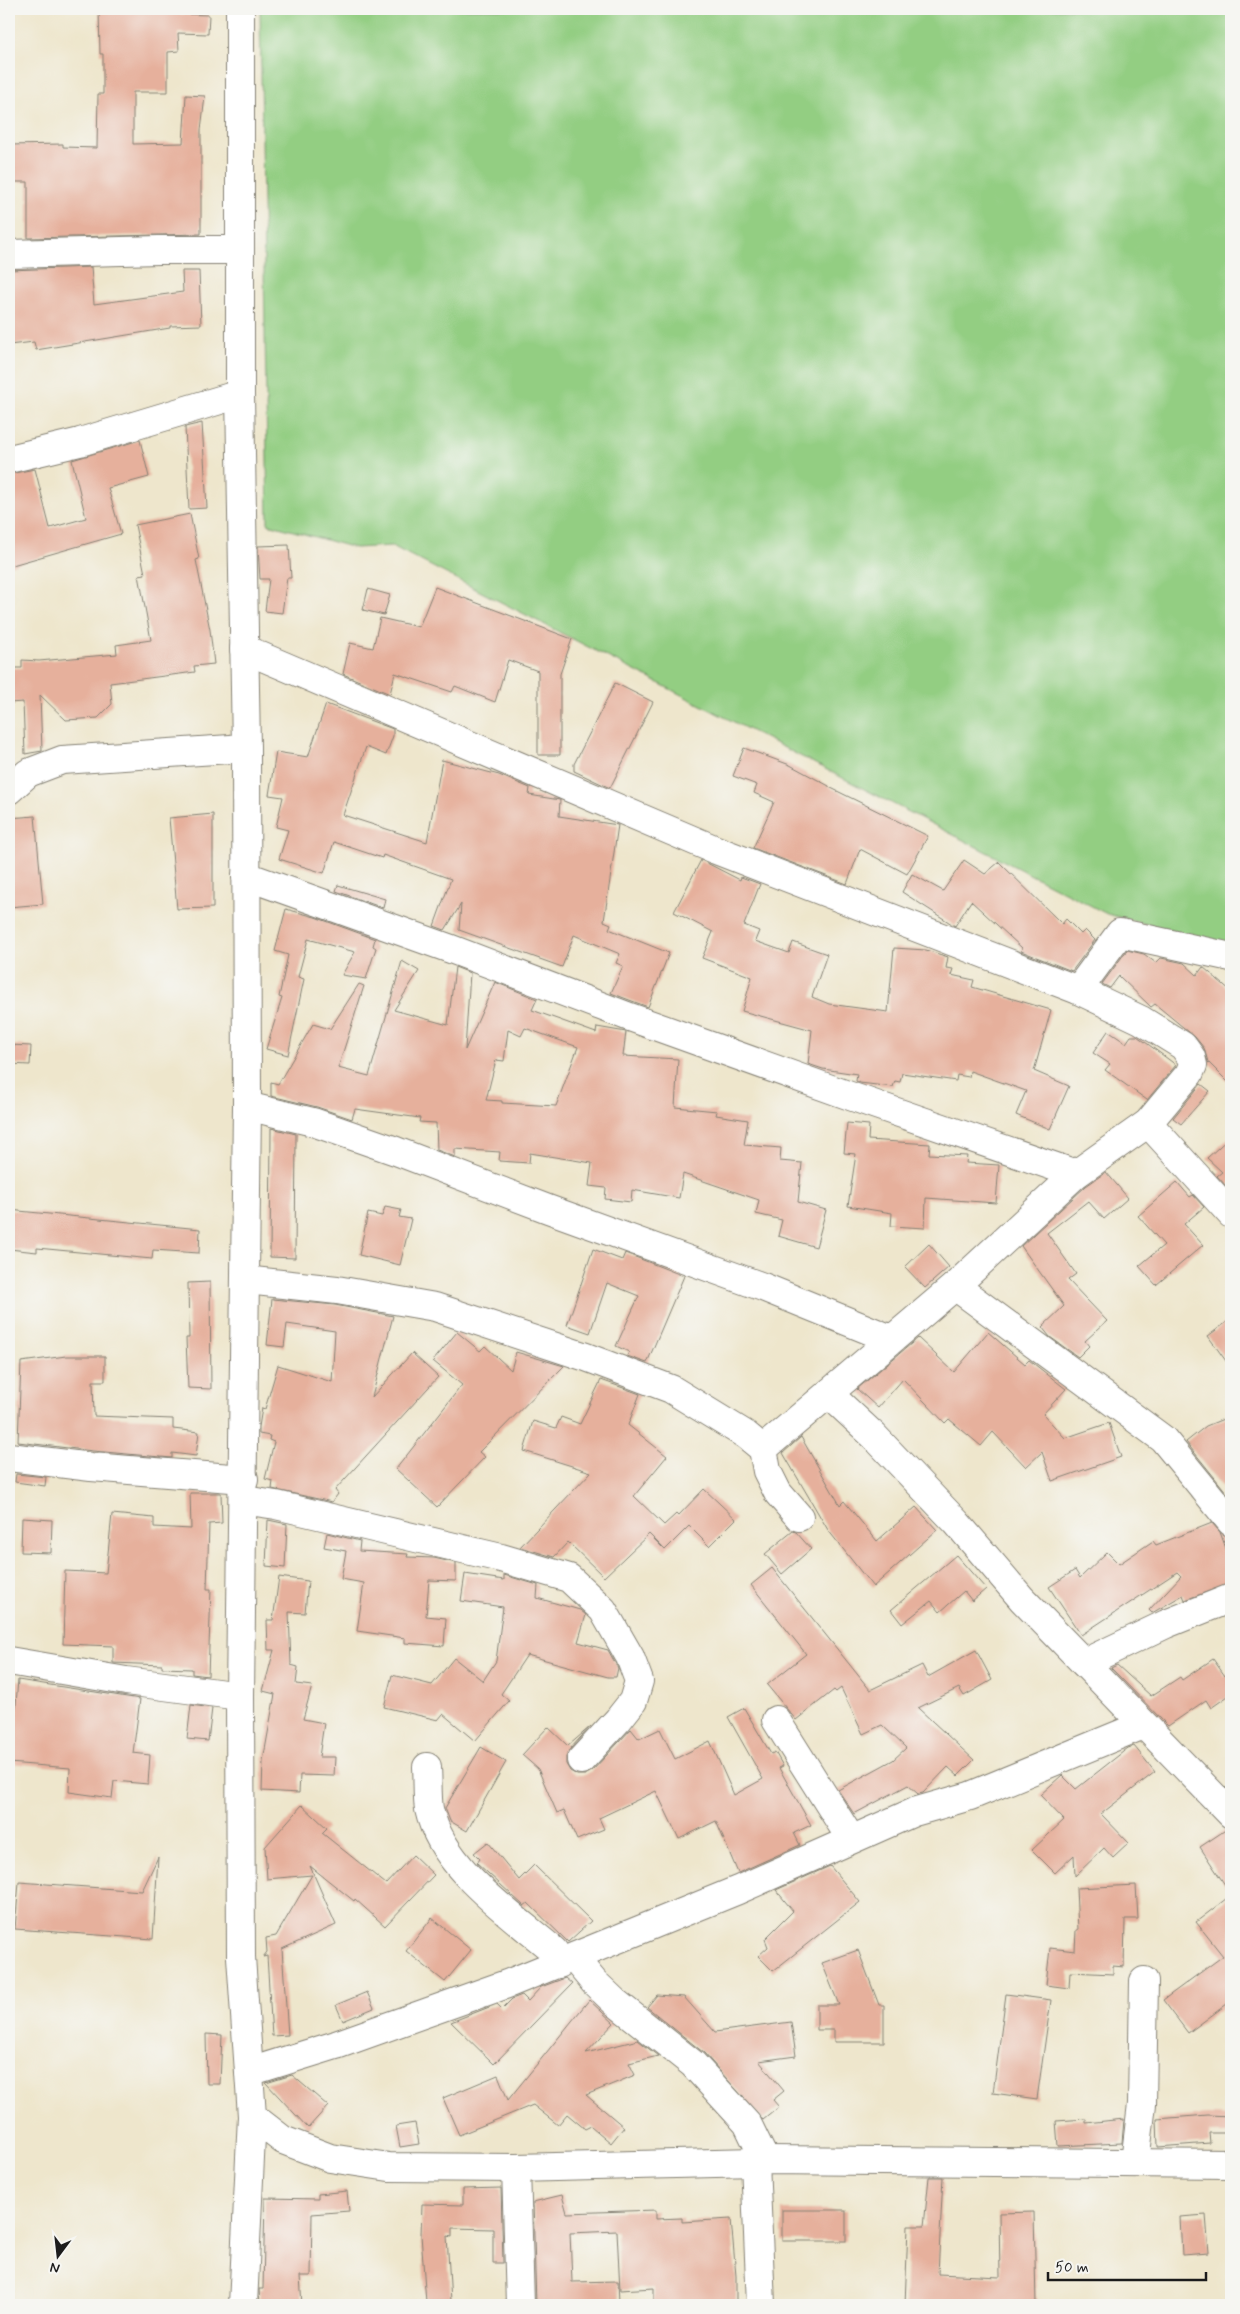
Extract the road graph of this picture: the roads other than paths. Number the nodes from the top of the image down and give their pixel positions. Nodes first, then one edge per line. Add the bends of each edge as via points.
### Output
1 (240, 9) edge
2 (240, 250) junction
3 (9, 254) edge
4 (240, 394) junction
5 (9, 459) edge
6 (244, 650) junction
7 (246, 748) junction
8 (9, 790) edge
9 (246, 876) junction
10 (1231, 957) edge
11 (1078, 990) junction
12 (247, 1106) junction
13 (1148, 1123) junction
14 (1076, 1174) junction
15 (1231, 1214) edge
16 (246, 1280) junction
17 (955, 1286) junction
18 (891, 1339) junction
19 (829, 1394) junction
20 (763, 1449) junction
21 (9, 1457) edge
22 (244, 1489) junction
23 (799, 1517) dead end
24 (1231, 1522) edge
25 (1231, 1598) edge
26 (9, 1661) edge
27 (1084, 1663) junction
28 (240, 1696) junction
29 (776, 1720) dead end
30 (1143, 1725) junction
31 (581, 1760) dead end
32 (427, 1767) dead end
33 (1231, 1814) edge
34 (851, 1839) junction
35 (567, 1961) junction
36 (1144, 1981) dead end
37 (249, 2072) junction
38 (252, 2116) junction
39 (760, 2162) junction
40 (1135, 2162) junction
41 (1231, 2164) edge
42 (516, 2168) junction
43 (243, 2305) edge
44 (520, 2305) edge
45 (761, 2305) edge

1 - 2 street
2 - 3 street
2 - 4 street
4 - 5 street via 80,442
4 - 6 street
6 - 7 street
6 - 11 street via 716,850
7 - 8 street via 62,760 28,772
7 - 9 street
9 - 12 street
9 - 14 street
10 - 11 street via 1120,933
11 - 13 street via 1141,1020 1183,1046 1191,1057 1190,1074
12 - 16 street
12 - 18 street via 313,1122 396,1151 763,1287
13 - 14 street
13 - 15 street
14 - 17 street
16 - 20 street via 338,1290 435,1307 671,1389
16 - 22 street
17 - 18 street
17 - 24 street via 1163,1438
18 - 19 street
19 - 20 street
19 - 27 street via 956,1522 1022,1599
20 - 23 street via 767,1471 778,1493
21 - 22 street
22 - 28 street
22 - 31 street via 276,1505 501,1558 569,1578 602,1610 630,1657 639,1682 633,1701
25 - 27 street via 1166,1624
26 - 28 street
27 - 30 street
28 - 37 street via 241,1957
29 - 34 street
30 - 33 street
30 - 34 street via 970,1796 914,1812
32 - 35 street via 429,1809 451,1855 476,1887
34 - 35 street
35 - 37 street via 336,2045
35 - 39 street via 692,2064 746,2123
36 - 40 street via 1142,2104
37 - 38 street
38 - 42 street via 283,2140 330,2158 389,2167
38 - 43 street
39 - 40 street
39 - 42 street
39 - 45 street
40 - 41 street
42 - 44 street

